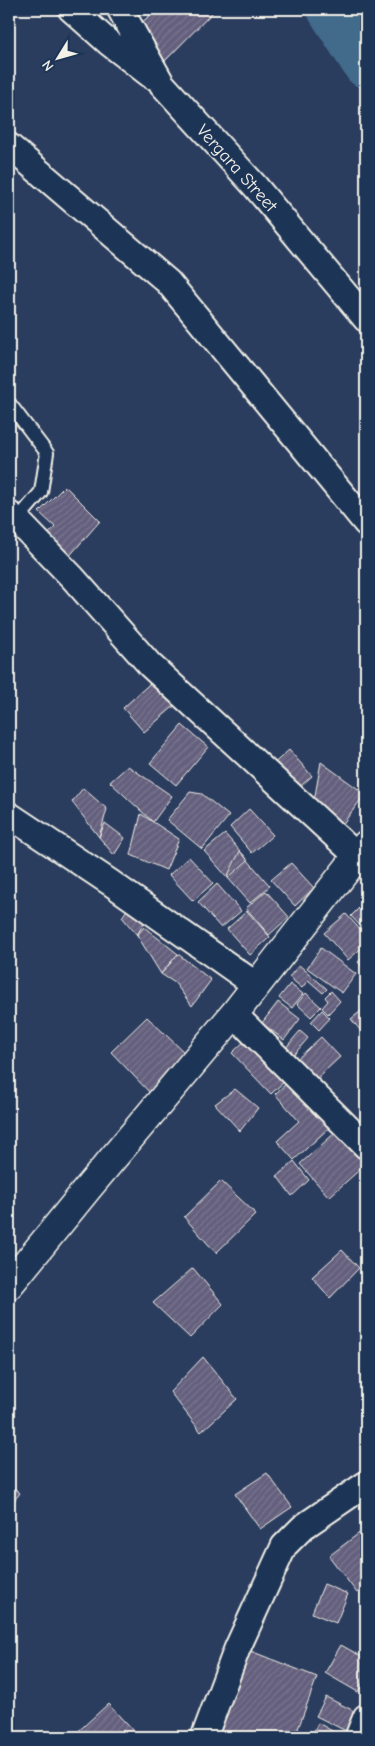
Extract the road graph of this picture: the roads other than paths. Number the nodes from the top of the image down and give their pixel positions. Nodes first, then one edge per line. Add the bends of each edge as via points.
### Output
1 (71, 9) edge
2 (120, 9) edge
3 (162, 84) junction
4 (9, 146) edge
5 (366, 319) edge
6 (9, 403) edge
7 (13, 517) edge
8 (366, 523) edge
9 (9, 815) edge
10 (362, 851) edge
11 (256, 985) junction
12 (234, 1014) junction
13 (366, 1146) edge
14 (9, 1285) edge
15 (366, 1484) edge
16 (366, 1717) edge
17 (204, 1737) edge
18 (358, 1737) edge

1 - 3 street
2 - 3 street, Vergara Street
3 - 5 street, Vergara Street via 255,186
4 - 8 street via 168,282
6 - 7 lane via 48,453 40,492
7 - 10 street via 73,578 150,665
9 - 11 street
10 - 11 street
11 - 12 street
12 - 13 street
12 - 14 street
15 - 17 street via 303,1527 284,1546 237,1649
16 - 18 street

